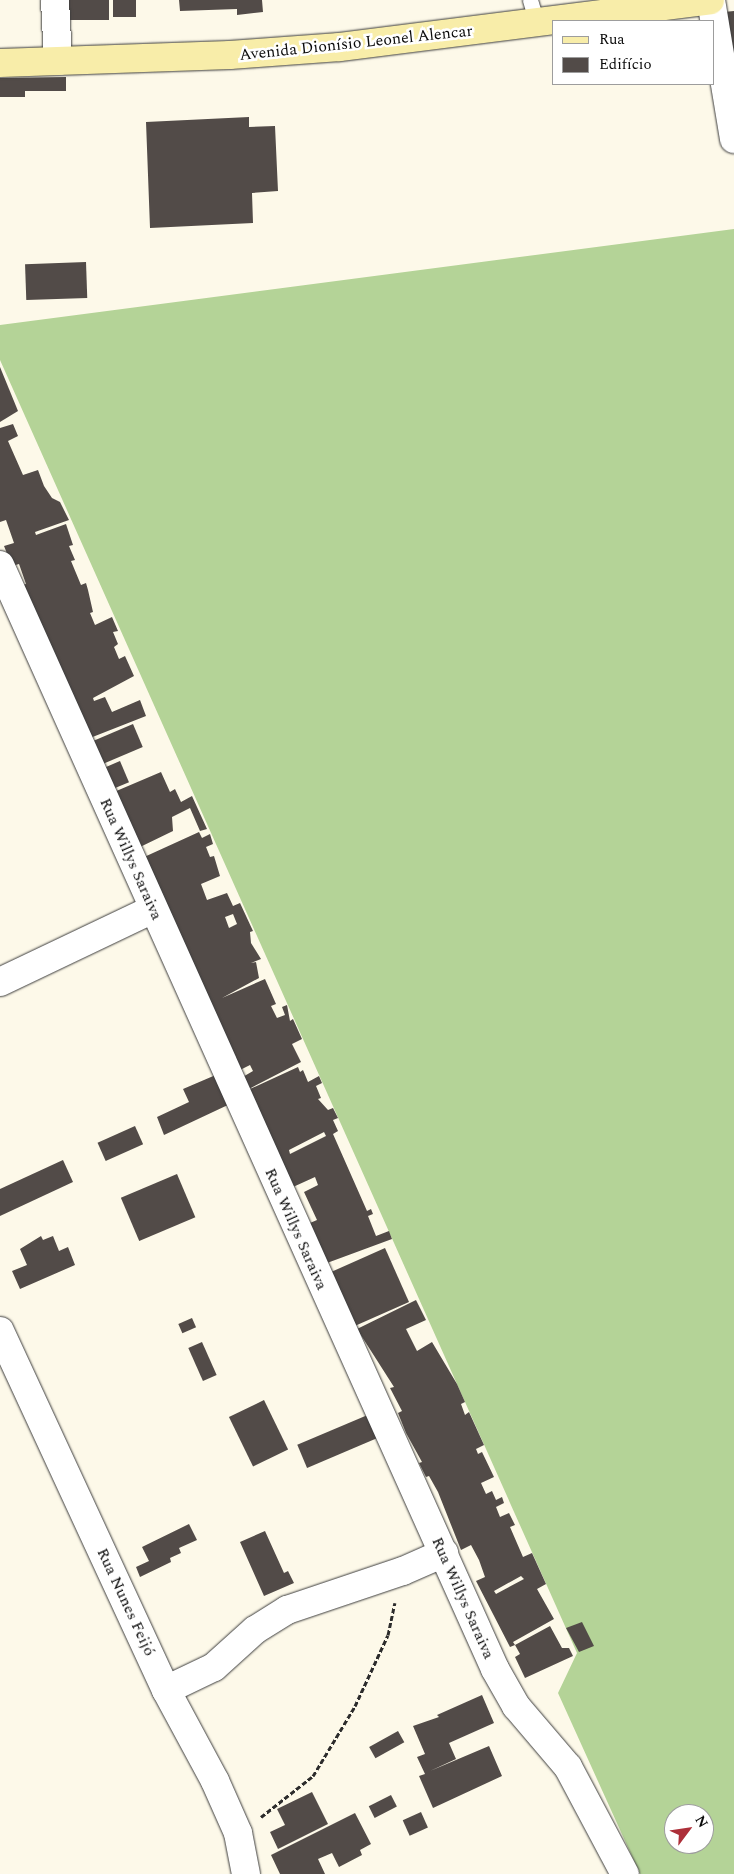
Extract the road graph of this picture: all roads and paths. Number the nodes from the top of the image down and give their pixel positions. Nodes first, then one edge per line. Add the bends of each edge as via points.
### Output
1 (55, 0) edge
2 (698, 1) edge
3 (624, 6) edge
4 (534, 11) edge
5 (703, 20) edge
6 (58, 61) junction
7 (714, 62) edge
8 (0, 63) edge
9 (734, 139) edge
10 (0, 565) edge
11 (153, 910) junction
12 (0, 982) edge
13 (0, 1330) edge
14 (444, 1553) junction
15 (403, 1571) junction
16 (166, 1690) junction
17 (238, 1833) junction
18 (246, 1874) edge
19 (625, 1874) edge

1 - 6 street
2 - 3 main road, Avenida Dionísio Leonel Alencar
2 - 5 street
3 - 4 main road, Avenida Dionísio Leonel Alencar
4 - 6 main road, Avenida Dionísio Leonel Alencar via 331,48
6 - 8 main road, Avenida Dionísio Leonel Alencar
7 - 9 street
10 - 11 street, Rua Willys Saraiva
11 - 12 street
11 - 14 street, Rua Willys Saraiva
13 - 16 street, Rua Nunes Feijó
14 - 15 street
14 - 19 street, Rua Willys Saraiva via 495,1669 516,1706 568,1767
15 - 16 street via 287,1610 250,1634 214,1667
15 - 17 path via 388,1635 355,1706 313,1776
16 - 17 street, Rua Nunes Feijó via 215,1781
17 - 18 street, Rua Nunes Feijó

